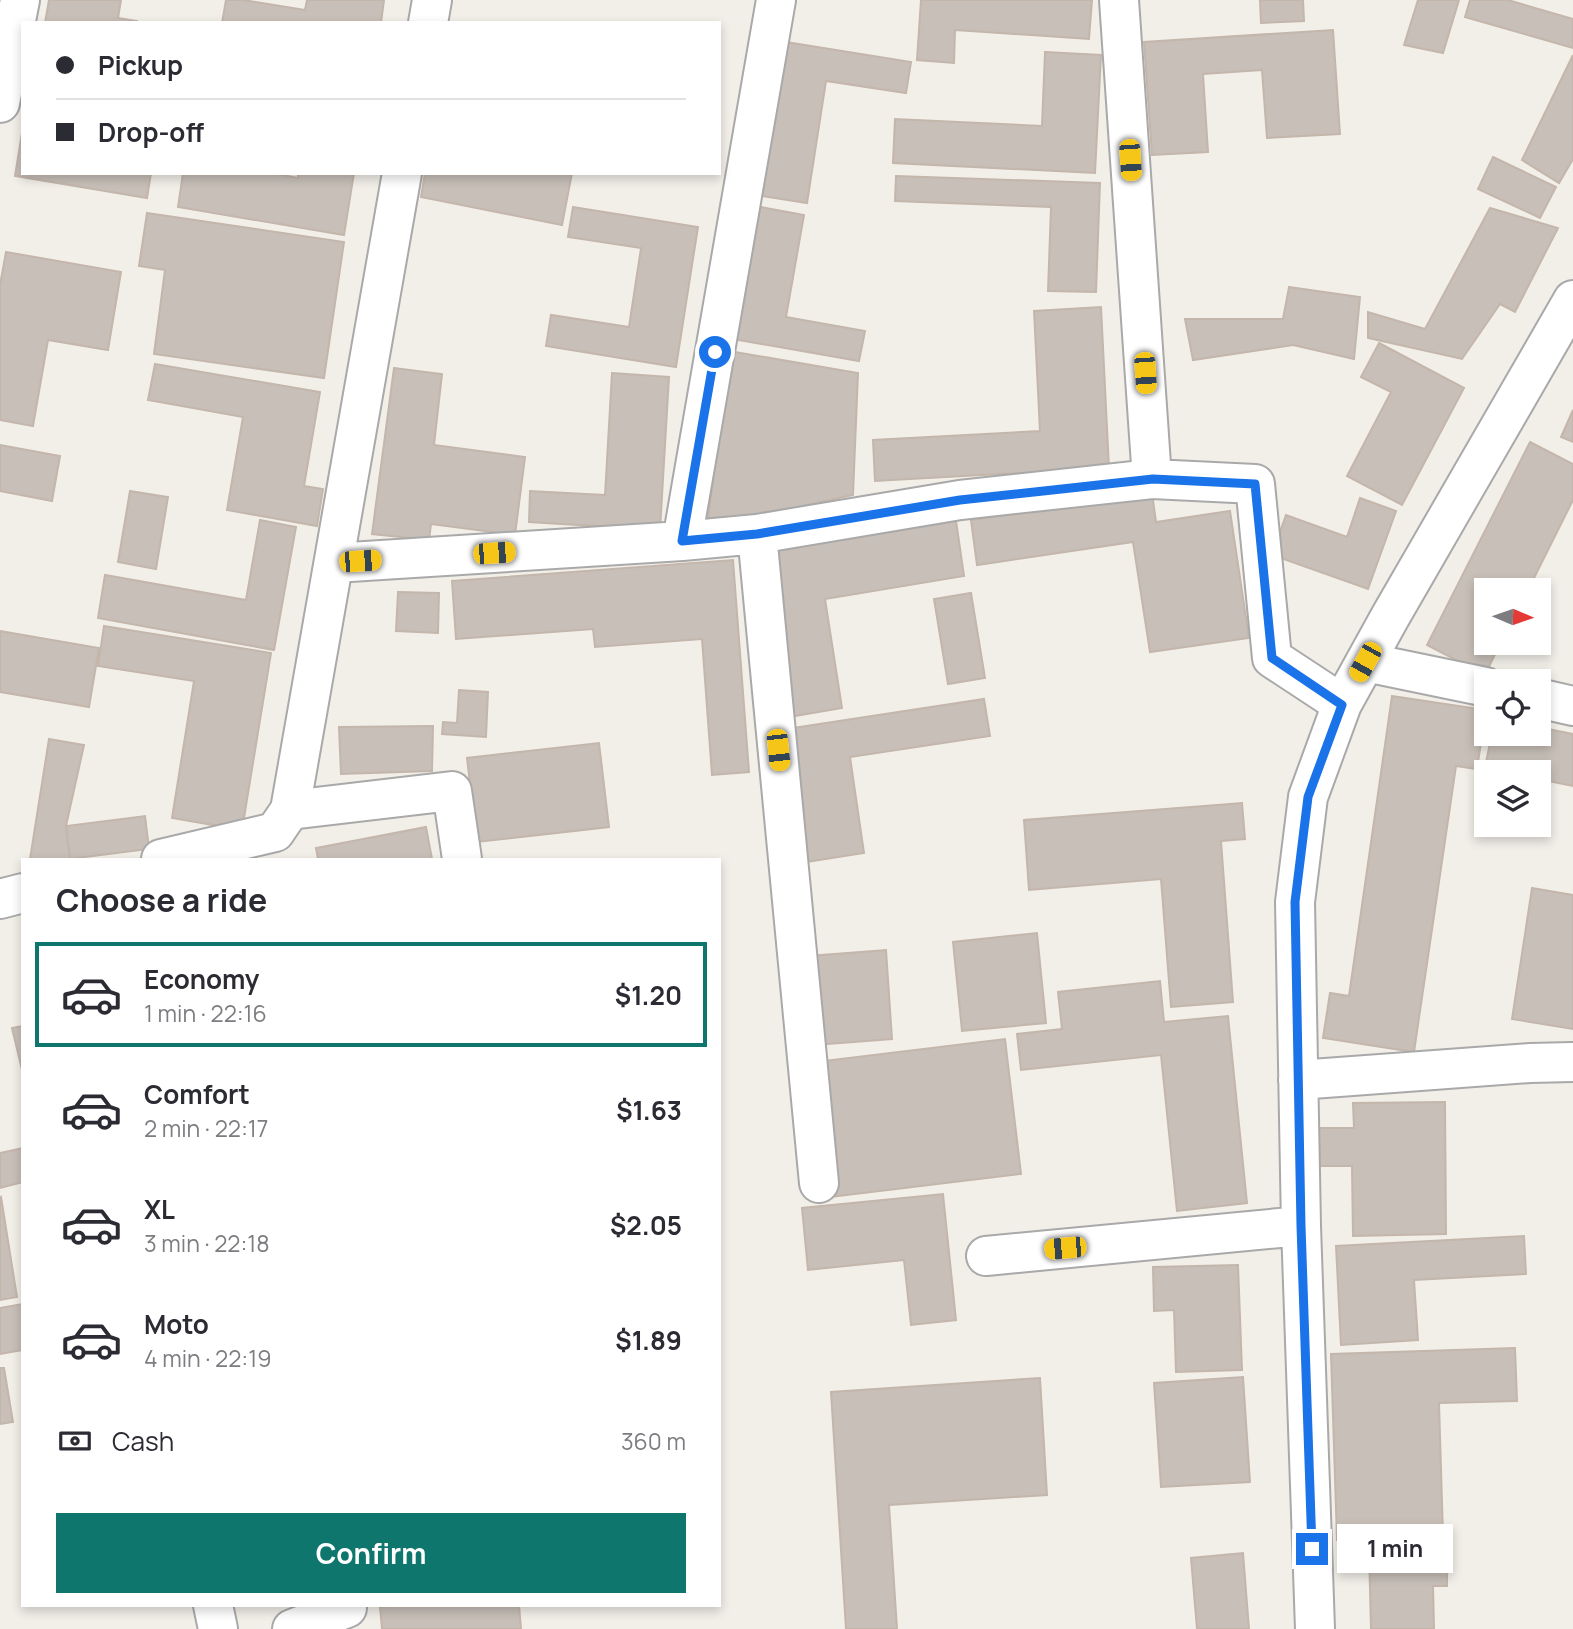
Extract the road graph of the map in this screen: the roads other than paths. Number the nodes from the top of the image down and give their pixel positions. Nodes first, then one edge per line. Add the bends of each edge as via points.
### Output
1 (20, 0) edge
2 (432, 0) edge
3 (776, 0) edge
4 (1119, 0) edge
5 (428, 21) edge
6 (0, 103) edge
7 (402, 175) edge
8 (1573, 300) edge
9 (1153, 479) junction
10 (757, 534) junction
11 (682, 541) junction
12 (334, 563) junction
13 (1365, 662) junction
14 (1474, 685) edge
15 (1551, 701) edge
16 (1342, 705) junction
17 (1573, 706) edge
18 (290, 810) junction
19 (166, 858) edge
20 (462, 858) edge
21 (21, 894) edge
22 (0, 899) edge
23 (1573, 1062) edge
24 (1298, 1080) junction
25 (819, 1183) dead end
26 (1301, 1226) junction
27 (986, 1256) dead end
28 (213, 1607) edge
29 (350, 1614) edge
30 (218, 1629) edge
31 (292, 1629) edge
32 (1315, 1629) edge

1 - 6 street
2 - 5 street
3 - 11 street
4 - 9 street
7 - 12 street
8 - 13 street
9 - 10 street via 960,500
9 - 16 street via 1255,484 1272,658
10 - 11 street
10 - 25 street
11 - 12 street
12 - 18 street
13 - 14 street
13 - 16 street
15 - 17 street
16 - 24 street via 1308,797 1295,902
18 - 19 street via 275,832
18 - 20 street via 452,791
21 - 22 street
23 - 24 street
24 - 26 street
26 - 27 street
26 - 32 street
28 - 30 street
29 - 31 street

